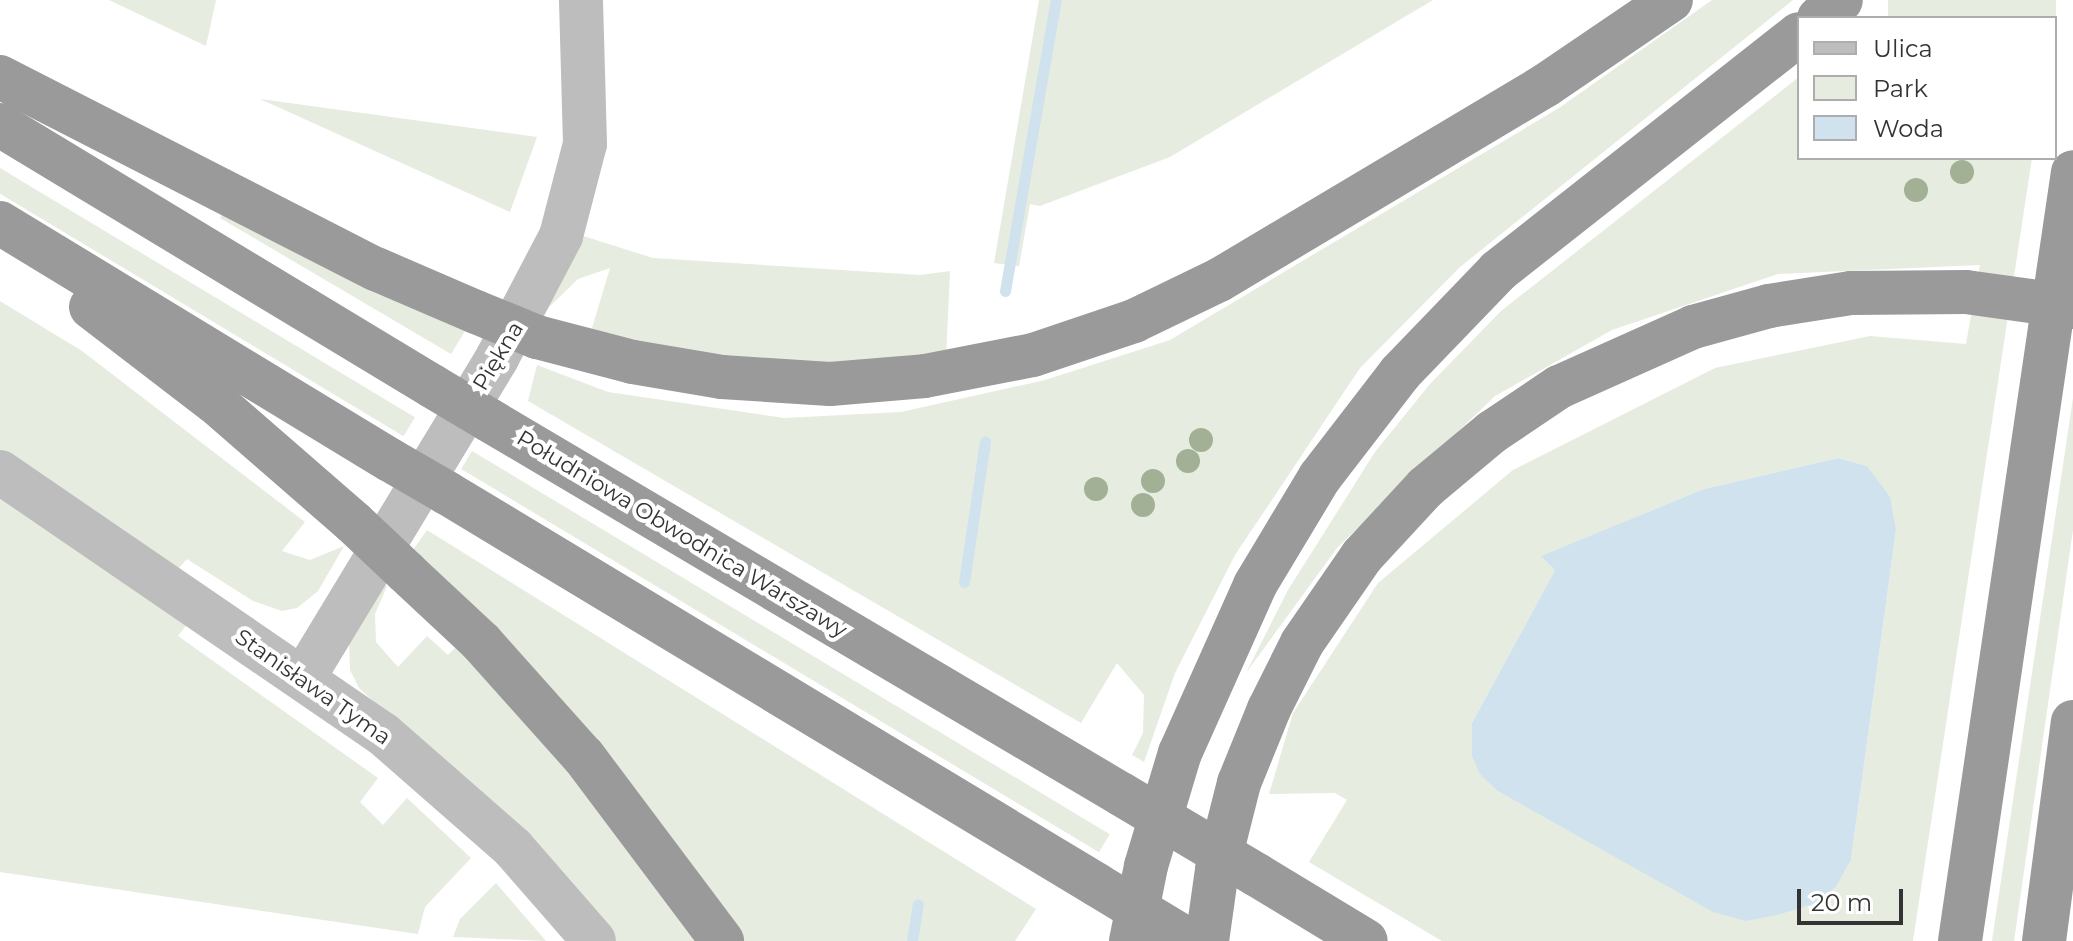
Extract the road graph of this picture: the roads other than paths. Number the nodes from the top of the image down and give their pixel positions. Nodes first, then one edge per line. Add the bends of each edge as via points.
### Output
1 (581, 0) edge
2 (1671, 0) edge
3 (1841, 0) edge
4 (1821, 16) edge
5 (1797, 36) edge
6 (0, 77) edge
7 (0, 125) edge
8 (2073, 172) edge
9 (0, 223) edge
10 (0, 238) edge
11 (2073, 307) edge
12 (0, 472) edge
13 (304, 677) junction
14 (2073, 722) edge
15 (594, 941) edge
16 (722, 941) edge
17 (1131, 941) edge
18 (1190, 941) edge
19 (1207, 941) edge
20 (1366, 941) edge
21 (1960, 941) edge
22 (2044, 941) edge

1 - 13 street, Piękna via 585,144 561,236 497,358
2 - 6 highway, bridge via 1546,85 1219,280 1134,321 1033,355 925,376 830,384 722,377 633,362 537,337 376,269
3 - 4 highway
5 - 17 highway via 1498,271 1400,373 1320,477 1255,585 1196,713 1146,866
7 - 20 highway, Południowa Obwodnica Warszawy, bridge
8 - 21 highway
9 - 18 highway, bridge
10 - 16 highway, bridge via 215,402 481,642 584,757
11 - 19 highway, bridge via 1966,292 1851,293 1769,306 1693,327 1559,387 1492,432 1426,487 1362,556 1302,643 1239,783 1217,870
12 - 13 street, Stanisława Tyma
13 - 15 street, Stanisława Tyma via 457,797 513,848
14 - 22 highway

